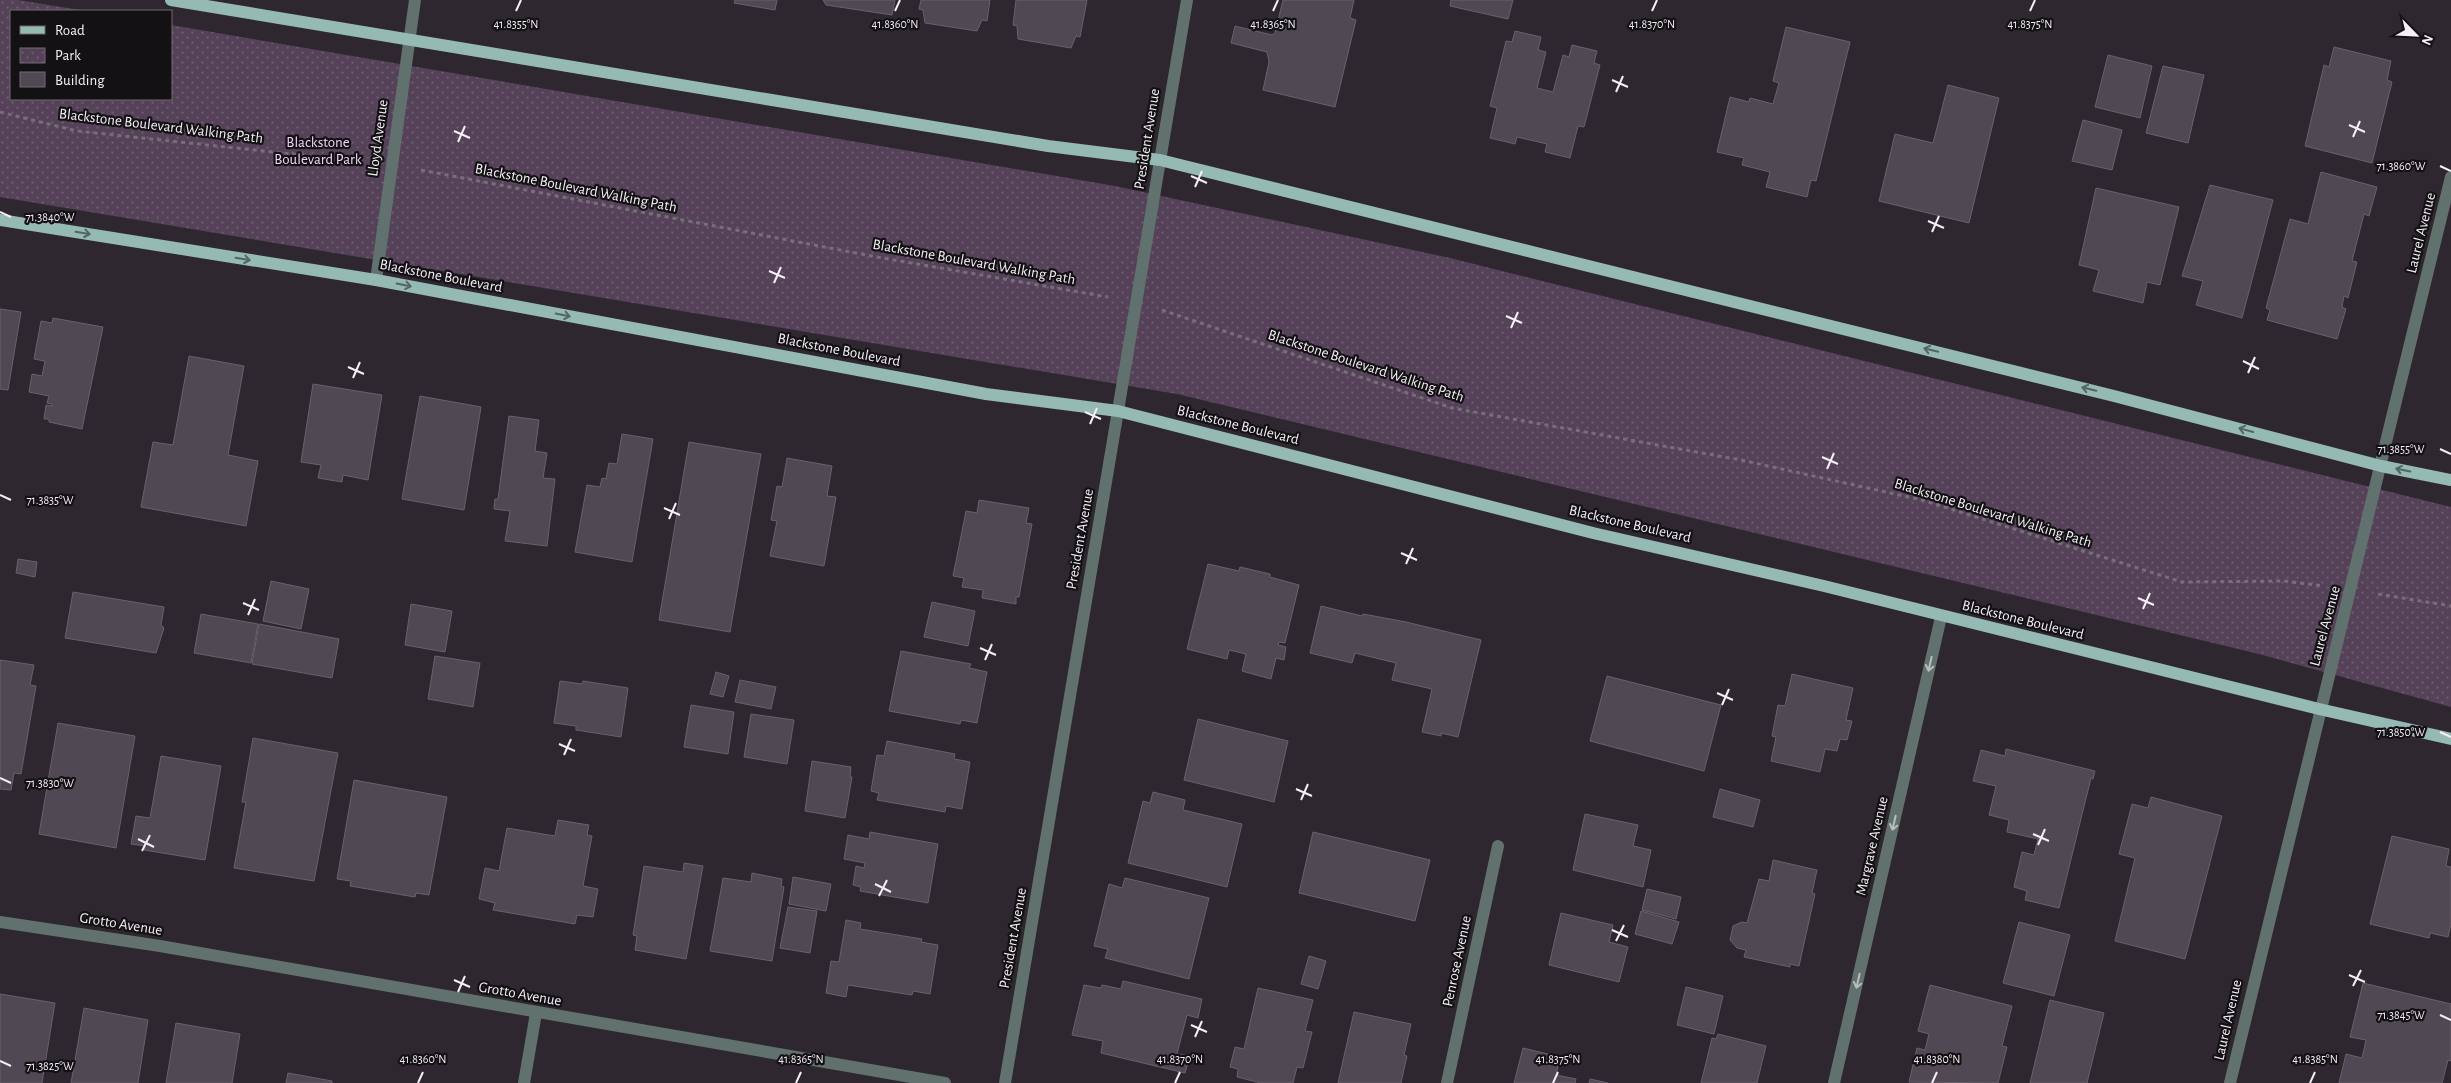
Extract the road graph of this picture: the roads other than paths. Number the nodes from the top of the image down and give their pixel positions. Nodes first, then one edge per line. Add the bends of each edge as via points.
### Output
1 (171, 0) edge
2 (415, 0) edge
3 (1187, 0) edge
4 (408, 39) junction
5 (1160, 160) junction
6 (2451, 177) edge
7 (0, 220) edge
8 (376, 280) junction
9 (1118, 411) junction
10 (2381, 466) junction
11 (2451, 480) edge
12 (1941, 617) junction
13 (2319, 709) junction
14 (2451, 739) edge
15 (1498, 846) dead end
16 (0, 922) edge
17 (536, 1013) junction
18 (524, 1083) edge
19 (946, 1083) edge
20 (1005, 1083) edge
21 (1447, 1083) edge
22 (1834, 1083) edge
23 (2230, 1083) edge

1 - 4 main road
2 - 4 street, Lloyd Avenue
3 - 5 street, President Avenue
4 - 5 main road via 1048,146
4 - 8 street, Lloyd Avenue
5 - 9 street, President Avenue
10 -> 5 main road via 2114,396
6 - 10 street, Laurel Avenue
7 -> 8 main road, Blackstone Boulevard
8 -> 9 main road, Blackstone Boulevard via 986,394
9 - 12 main road, Blackstone Boulevard via 1593,533 1824,586
9 - 20 street, President Avenue
11 -> 10 main road
10 - 13 street, Laurel Avenue
12 - 13 main road, Blackstone Boulevard
12 -> 22 street, Margrave Avenue
13 - 14 main road, Blackstone Boulevard
13 - 23 street, Laurel Avenue
15 - 21 street, Penrose Avenue
16 - 17 street, Grotto Avenue via 169,948
17 - 18 street
17 - 19 street, Grotto Avenue

